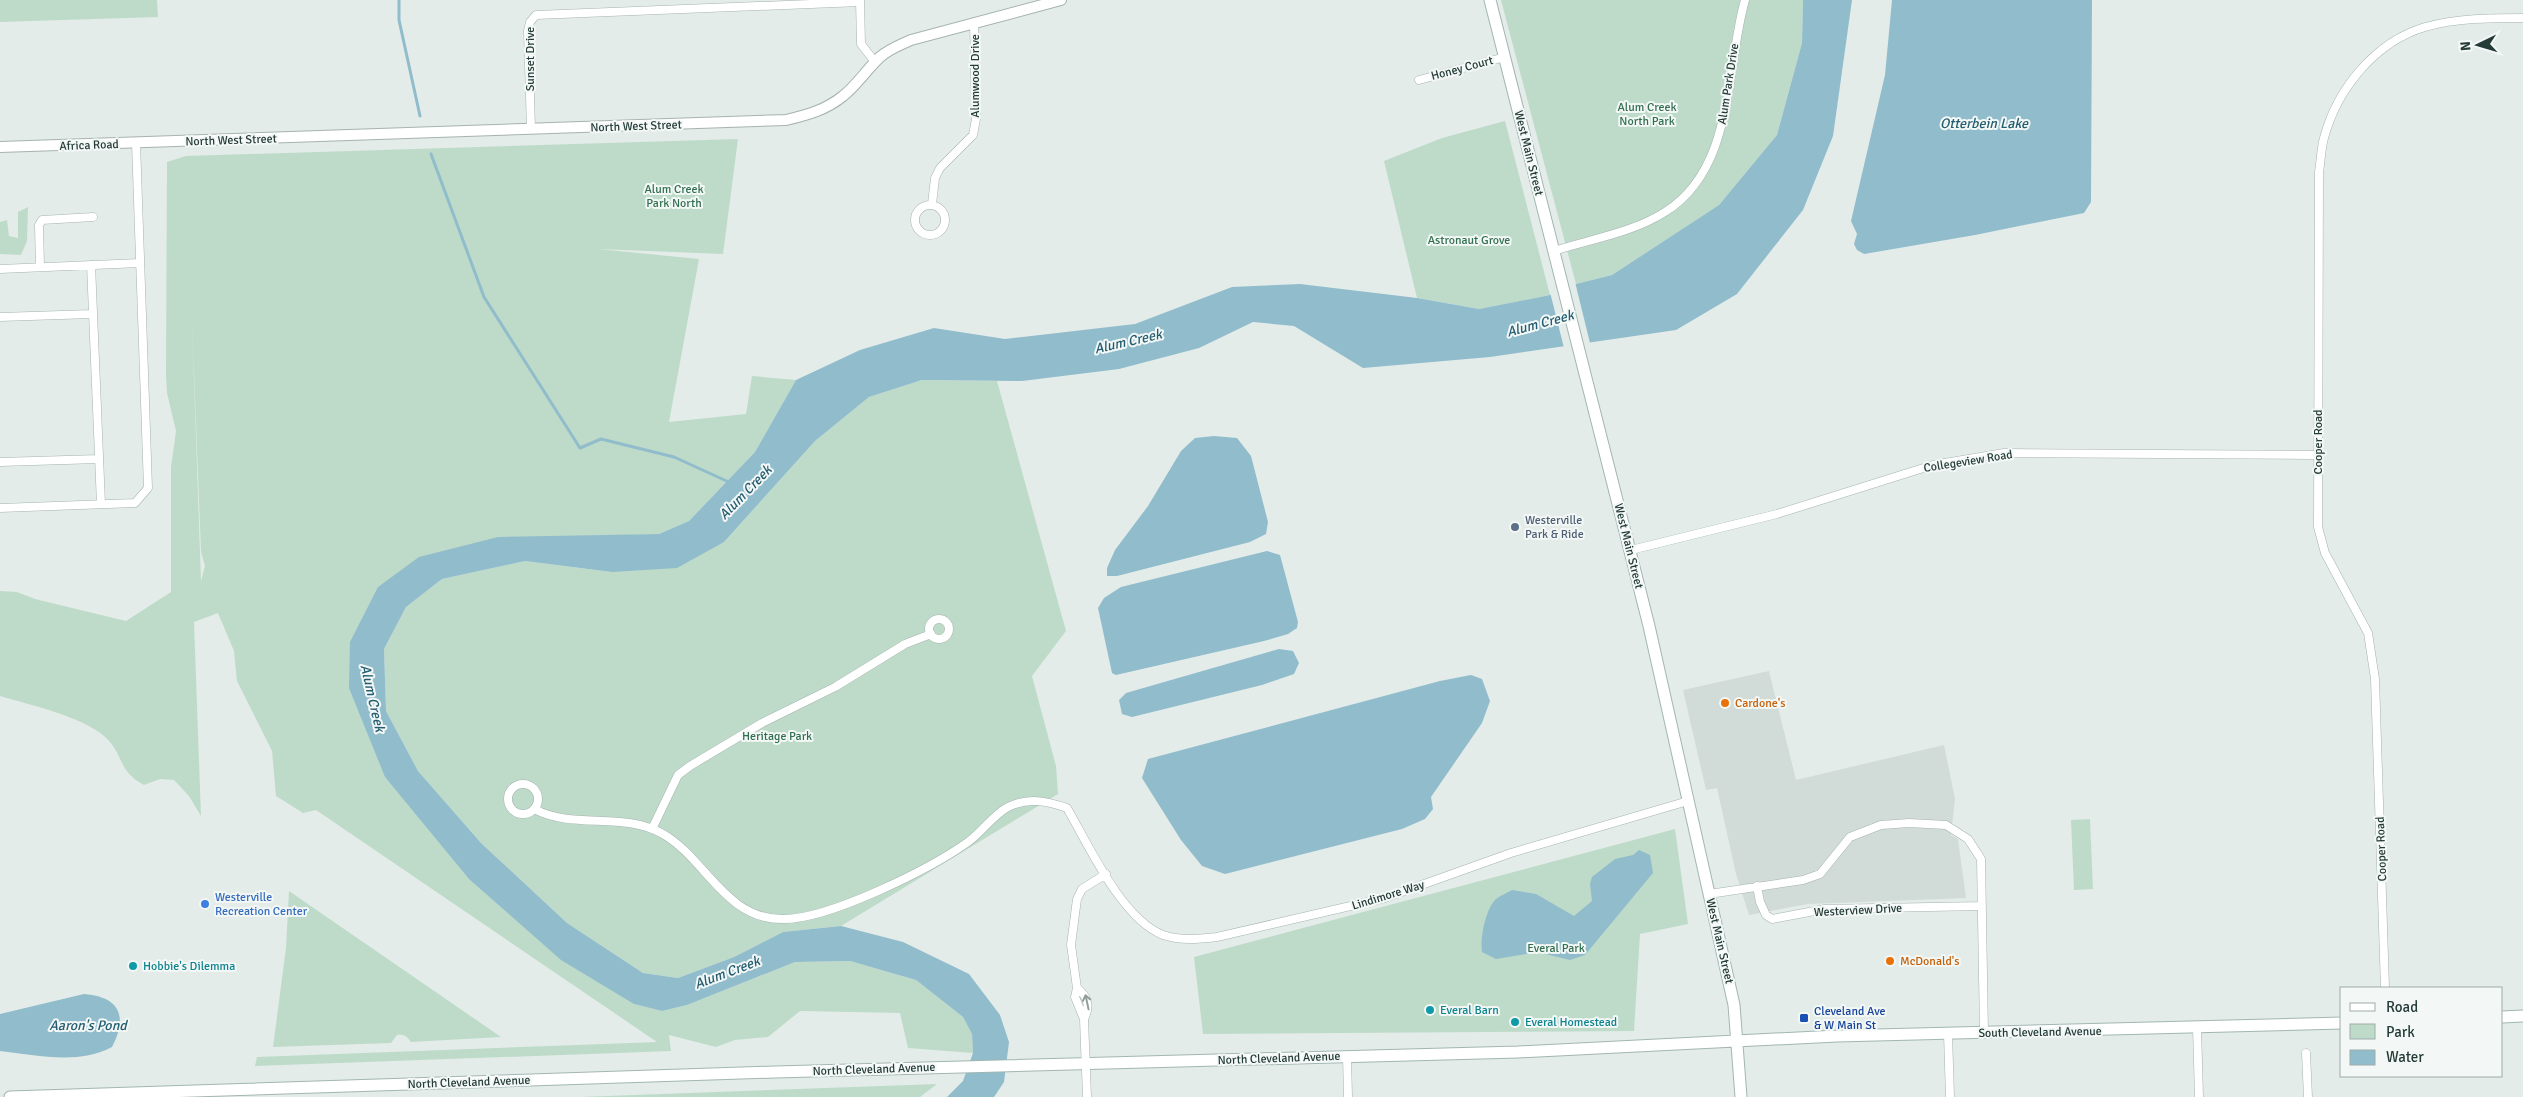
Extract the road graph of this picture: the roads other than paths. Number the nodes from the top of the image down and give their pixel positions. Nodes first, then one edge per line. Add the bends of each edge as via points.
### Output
1 (1061, 0) edge
2 (1490, 0) edge
3 (1745, 0) edge
4 (860, 1) edge
5 (2523, 18) edge
6 (974, 23) junction
7 (1505, 57) junction
8 (875, 62) junction
9 (1419, 80) dead end
10 (531, 129) junction
11 (178, 142) joint
12 (136, 143) junction
13 (0, 147) edge
14 (932, 204) junction
15 (93, 217) dead end
16 (1554, 251) junction
17 (140, 263) junction
18 (91, 265) junction
19 (40, 268) junction
20 (0, 269) edge
21 (92, 314) junction
22 (0, 317) edge
23 (2318, 455) junction
24 (99, 459) junction
25 (0, 462) edge
26 (101, 504) junction
27 (0, 508) edge
28 (1631, 550) junction
29 (931, 634) dead end
30 (1688, 801) junction
31 (534, 809) dead end
32 (652, 829) junction
33 (1106, 874) junction
34 (1757, 886) junction
35 (1709, 894) junction
36 (1982, 906) junction
37 (2385, 987) edge
38 (2523, 1016) edge
39 (2503, 1017) edge
40 (2340, 1023) edge
41 (2197, 1027) junction
42 (1984, 1033) junction
43 (1948, 1034) junction
44 (1738, 1041) junction
45 (2306, 1053) dead end
46 (1347, 1056) junction
47 (1087, 1063) junction
48 (10, 1097) edge
49 (1087, 1097) edge
50 (1348, 1097) edge
51 (1741, 1097) edge
52 (1950, 1097) edge
53 (2198, 1097) edge
54 (2308, 1097) edge

1 - 6 street, North West Street
2 - 7 main road, West Main Street
3 - 16 street, Alum Park Drive via 1721,129 1705,169 1686,196 1665,212 1625,231
4 - 8 street via 860,44
4 - 10 street, Sunset Drive via 536,15 528,31
5 - 23 street, Cooper Road via 2481,18 2434,26 2395,41 2369,60 2348,84 2333,112 2323,139 2319,172
6 - 8 street, North West Street via 911,40 888,51
6 - 14 street, Alumwood Drive via 976,119 973,135 940,168 935,178
7 - 9 street, Honey Court
7 - 16 main road, West Main Street
8 - 10 street, North West Street via 854,86 833,103 813,114 786,120
10 - 11 street, North West Street
11 - 12 street, Africa Road
12 - 13 street, Africa Road
12 - 17 street
14 - 14 street via 943,212 944,225 940,231 928,235 916,228 915,214 925,205
15 - 19 street via 42,220 39,225
16 - 28 main road, West Main Street
17 - 18 street
17 - 26 street via 148,488 135,503
18 - 19 street
18 - 21 street
19 - 20 street
21 - 22 street
21 - 24 street
23 - 28 street, Collegeview Road via 2004,453 1934,464 1777,514
23 - 37 street, Cooper Road via 2318,527 2325,553 2368,633 2372,656
24 - 25 street
24 - 26 street
26 - 27 street
28 - 30 main road, West Main Street
29 - 32 street via 905,644 835,687 762,723 678,774
30 - 33 street, Lindimore Way via 1511,853 1385,898 1217,937 1190,940 1164,935 1148,927 1128,909
30 - 35 main road, West Main Street
31 - 32 street, Lindimore Way via 568,819 621,821
32 - 33 street, Lindimore Way via 672,840 712,883 743,910 780,920 824,912 910,876 970,840 1008,808 1030,800 1067,808
33 - 47 street via 1082,889 1077,900 1071,945 1077,988 1075,997 1084,1020
34 - 35 street
34 - 36 street, Westerview Drive via 1760,902 1766,915 1772,919 1825,909
34 - 36 street via 1803,880 1820,874 1850,837 1880,825 1946,825 1968,839 1981,859
35 - 44 main road, West Main Street via 1734,1005
36 - 42 street
38 - 39 main road
40 - 41 main road, South Cleveland Avenue
41 - 42 main road, South Cleveland Avenue
41 - 53 street
42 - 43 main road, South Cleveland Avenue
43 - 44 main road, South Cleveland Avenue
43 - 52 street
44 - 46 main road, North Cleveland Avenue
44 - 51 main road, West Main Street
45 - 54 street
46 - 47 main road, North Cleveland Avenue
46 - 50 street
47 - 48 main road, North Cleveland Avenue
47 - 49 street

